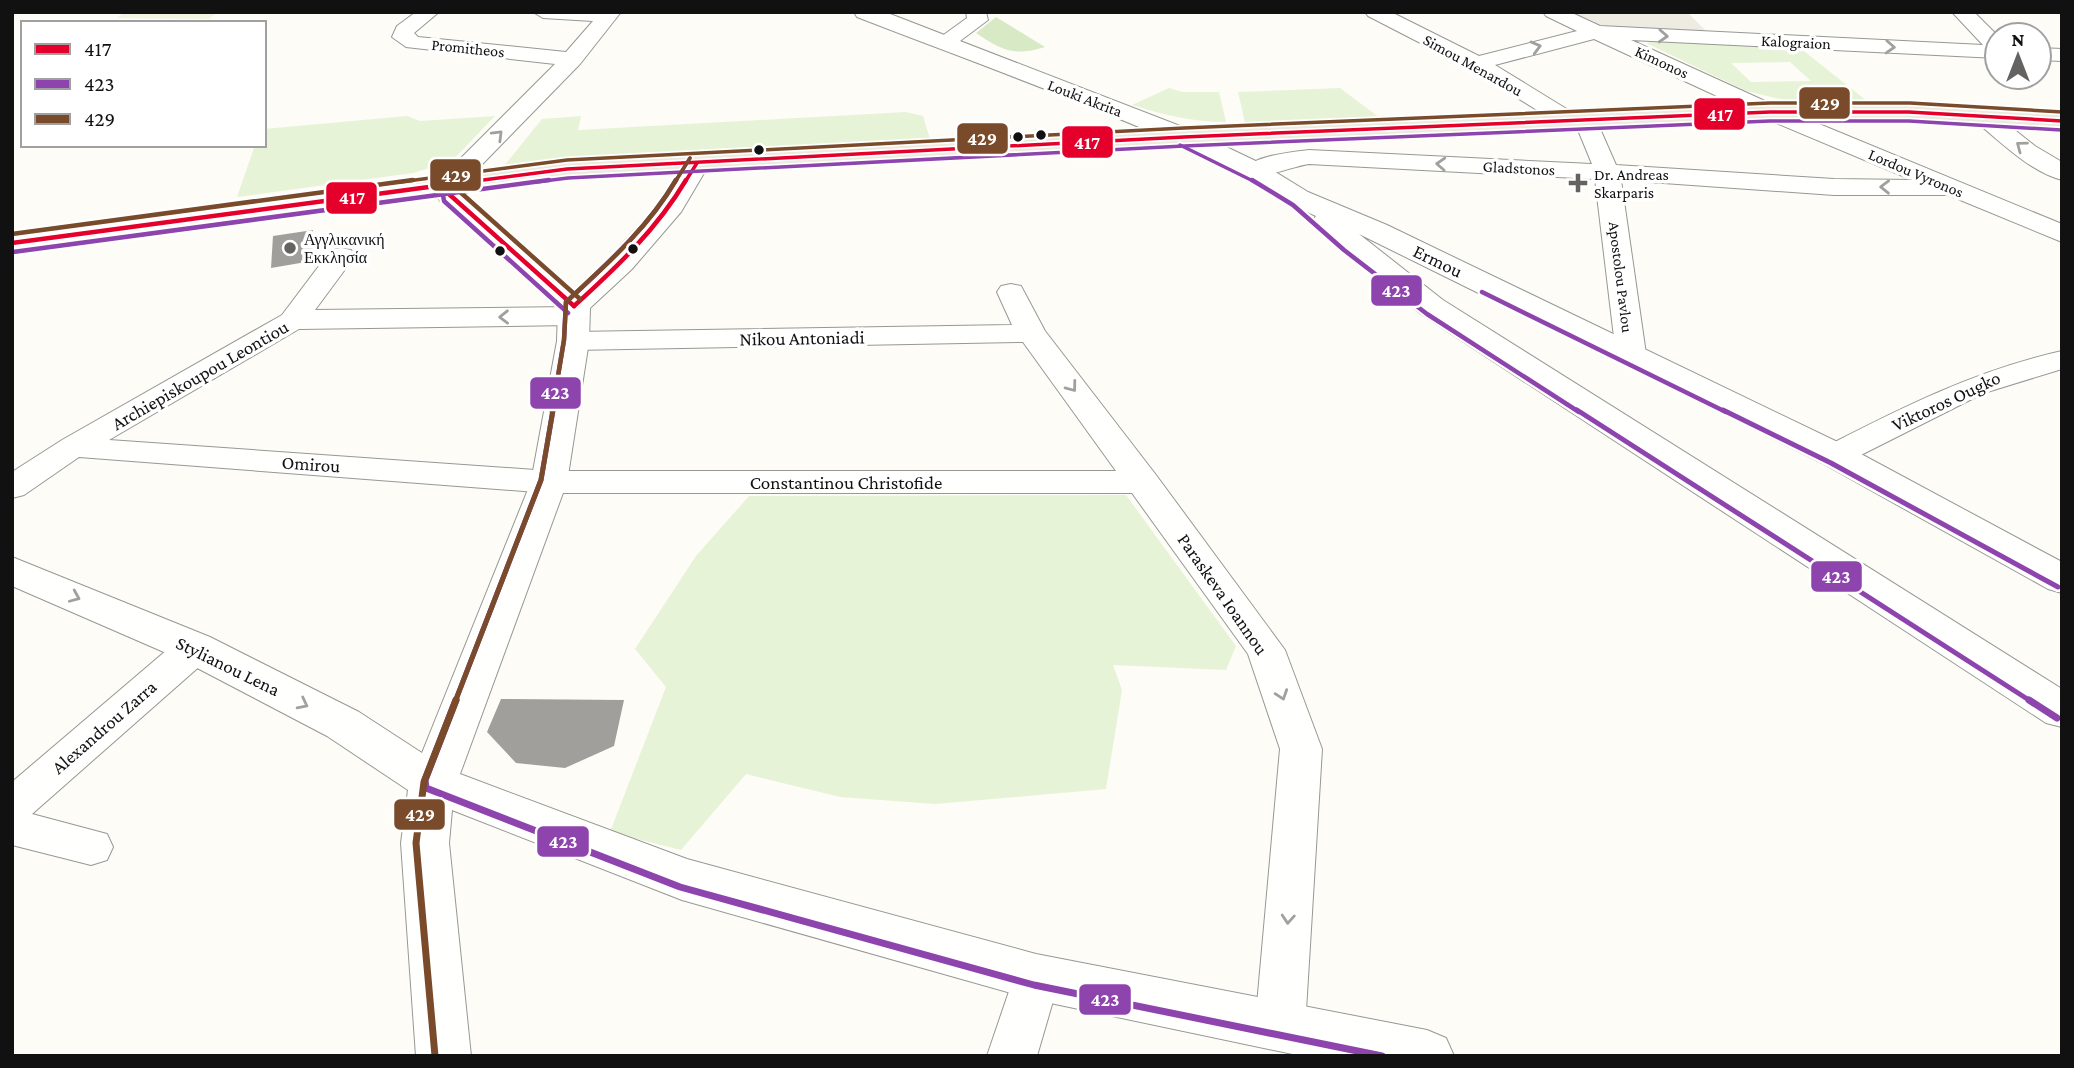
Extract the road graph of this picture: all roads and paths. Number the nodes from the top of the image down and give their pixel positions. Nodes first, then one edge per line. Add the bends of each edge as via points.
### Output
1 (429, 12) edge
2 (543, 12) edge
3 (865, 12) edge
4 (976, 12) edge
5 (1375, 12) edge
6 (1553, 12) edge
7 (1962, 12) edge
8 (610, 14) edge
9 (1595, 32) junction
10 (1983, 33) edge
11 (945, 43) junction
12 (1983, 51) edge
13 (572, 59) junction
14 (1477, 63) junction
15 (1119, 111) junction
16 (1770, 112) junction
17 (1983, 116) junction
18 (1578, 120) junction
19 (2062, 121) edge
20 (1184, 137) junction
21 (1098, 141) junction
22 (697, 163) junction
23 (1254, 172) junction
24 (1607, 172) junction
25 (2062, 173) edge
26 (450, 183) junction
27 (1953, 188) junction
28 (2062, 234) edge
29 (1363, 237) junction
30 (12, 243) edge
31 (341, 256) dead end
32 (1011, 292) dead end
33 (292, 321) junction
34 (573, 321) junction
35 (1031, 333) junction
36 (1631, 354) junction
37 (2062, 360) edge
38 (73, 447) junction
39 (1835, 455) junction
40 (549, 482) junction
41 (1144, 482) junction
42 (12, 487) edge
43 (12, 570) edge
44 (2062, 579) edge
45 (195, 648) junction
46 (2062, 712) edge
47 (433, 783) junction
48 (12, 807) edge
49 (12, 827) edge
50 (92, 848) dead end
51 (1036, 977) junction
52 (1280, 1027) junction
53 (444, 1056) edge
54 (1012, 1056) edge
55 (1427, 1056) edge

1 - 13 street, Promitheos via 404,30 402,37 413,43
2 - 8 street
3 - 11 street, Louki Akrita
4 - 11 street via 974,25
5 - 14 street, Simou Menardou
6 - 9 street, Kimonos
7 - 10 street
8 - 13 street
9 -> 12 street, Kalograion
14 -> 9 street
9 - 16 street, Kimonos
11 - 15 street, Louki Akrita
26 -> 13 street
14 - 18 street, Simou Menardou
15 - 20 street, Louki Akrita
15 - 21 main road via 1115,131
16 - 17 main road
16 - 18 main road
16 - 27 street, Lordou Vyronos
17 - 19 main road
25 -> 17 street
18 - 20 main road
18 - 24 street, Apostolou Pavlou
20 - 21 main road
20 - 23 street, Louki Akrita
21 - 22 main road
22 - 26 main road via 567,169
22 - 34 street via 671,206
24 -> 23 street, Gladstonos via 1309,157 1284,160
23 - 29 street, Louki Akrita
27 -> 24 street, Gladstonos via 1834,187
24 - 36 street, Apostolou Pavlou
26 - 30 main road
26 - 34 street via 450,195
27 - 28 street, Lordou Vyronos
29 - 36 street, Ermou
29 - 46 street via 1432,307
31 - 33 street
32 - 35 street, Paraskeva Ioannou
34 -> 33 street, Archiepiskoupou Leontiou
33 - 38 street, Archiepiskoupou Leontiou
34 - 35 street, Nikou Antoniadi
34 - 40 street
35 -> 41 street, Paraskeva Ioannou
36 - 39 street, Ermou
37 - 39 street, Viktoros Ougko via 2024,366 1965,390
38 - 40 street, Omirou
38 - 42 street, Archiepiskoupou Leontiou
39 - 44 street, Ermou
40 - 41 street, Constantinou Christofide
40 - 47 street
41 -> 52 street, Paraskeva Ioannou via 1266,650 1301,749
43 -> 45 street, Stylianou Lena
45 -> 47 street, Stylianou Lena via 343,724
45 - 48 street, Alexandrou Zarra
47 - 51 street, Stylianou Lena via 682,879
47 - 53 street via 425,843
49 - 50 street
51 - 52 street, Stylianou Lena
51 - 54 street
52 - 55 street, Stylianou Lena

